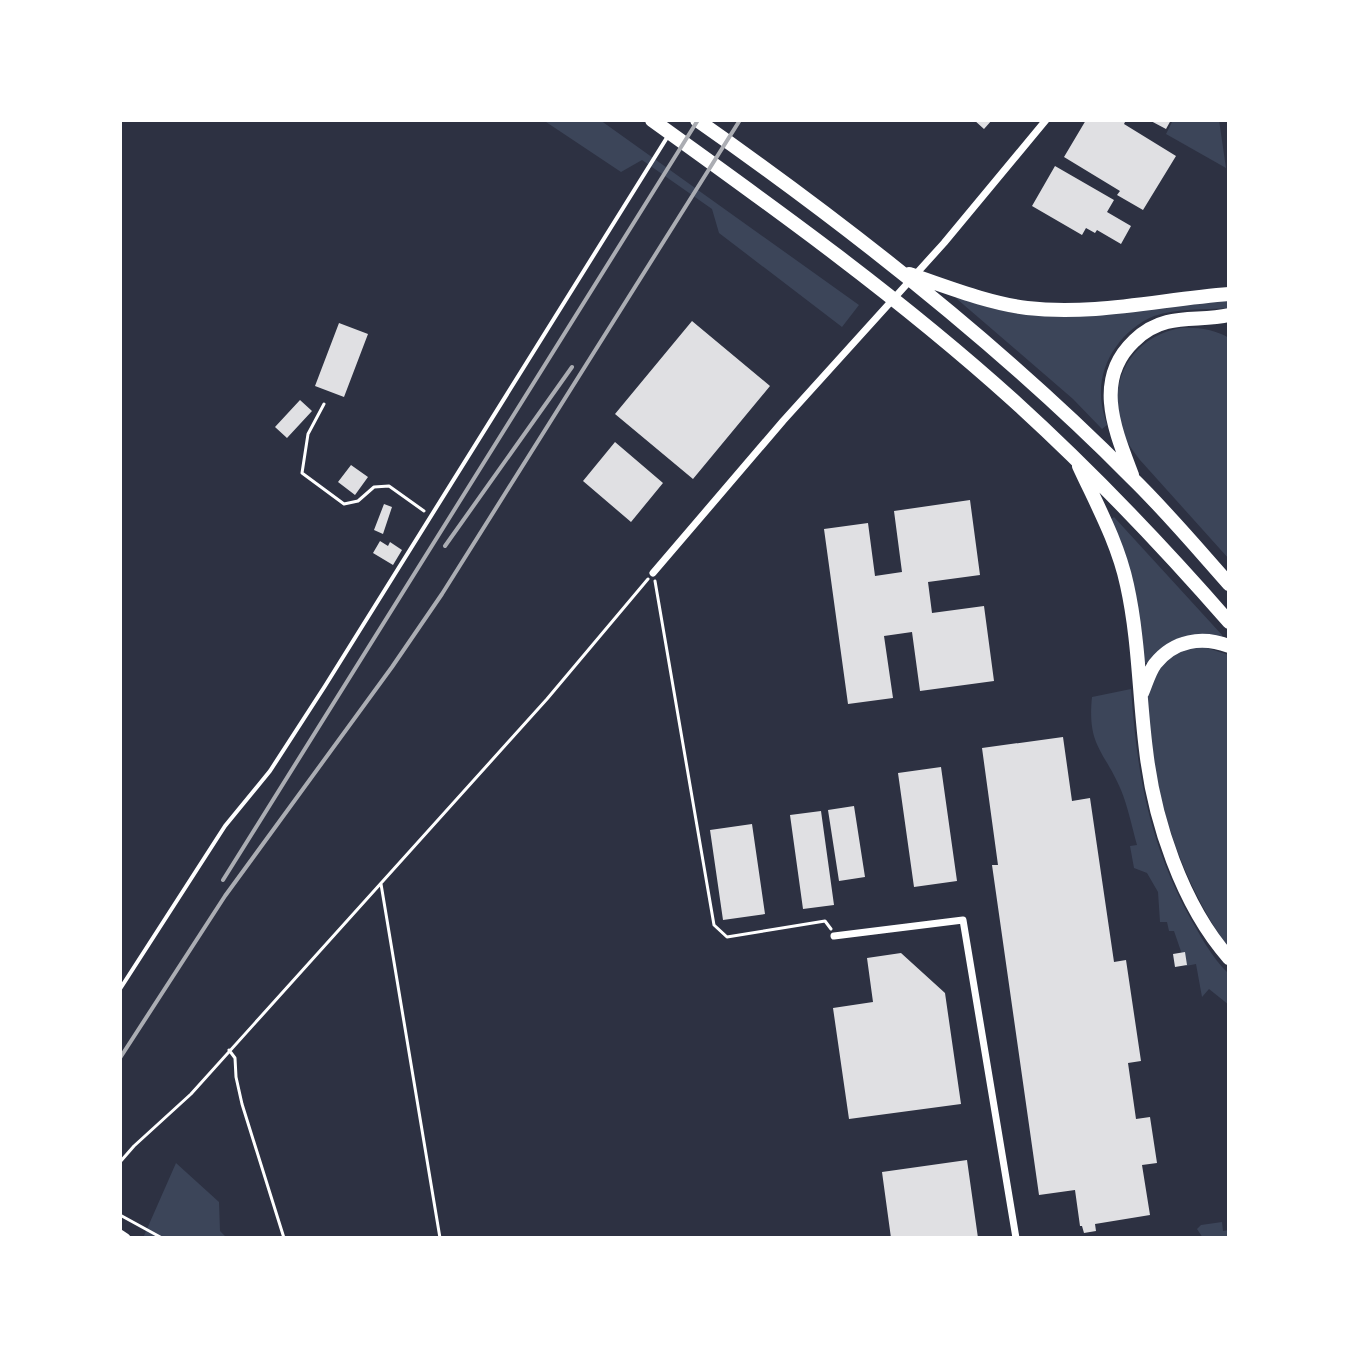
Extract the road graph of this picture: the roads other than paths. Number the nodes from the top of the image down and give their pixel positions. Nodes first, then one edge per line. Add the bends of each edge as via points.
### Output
1 (652, 120) edge
2 (697, 120) edge
3 (1046, 120) edge
4 (671, 131) dead end
5 (902, 272) junction
6 (1229, 281) edge
7 (1229, 294) edge
8 (1212, 296) junction
9 (1229, 315) edge
10 (1213, 319) junction
11 (1229, 327) edge
12 (1075, 458) junction
13 (1134, 479) junction
14 (653, 573) road end
15 (1229, 584) edge
16 (1229, 622) edge
17 (1229, 646) edge
18 (1141, 693) junction
19 (834, 936) road end
20 (1229, 958) edge
21 (120, 989) edge
22 (120, 1234) edge
23 (126, 1238) edge
24 (1016, 1238) edge

1 - 12 highway via 885,293
2 - 5 highway
3 - 14 street
4 - 21 lane via 270,771 225,826
5 - 8 highway via 1029,308 1073,310
5 - 13 highway via 1034,384
6 - 8 highway
7 - 8 highway
9 - 10 highway
10 - 11 highway
10 - 13 highway via 1165,322 1139,336 1121,356 1110,404
12 - 16 highway
12 - 18 highway via 1127,585
13 - 15 highway
17 - 18 highway via 1194,640 1174,648 1154,665
18 - 20 highway via 1159,817 1187,892
19 - 24 street via 963,920
22 - 23 street

